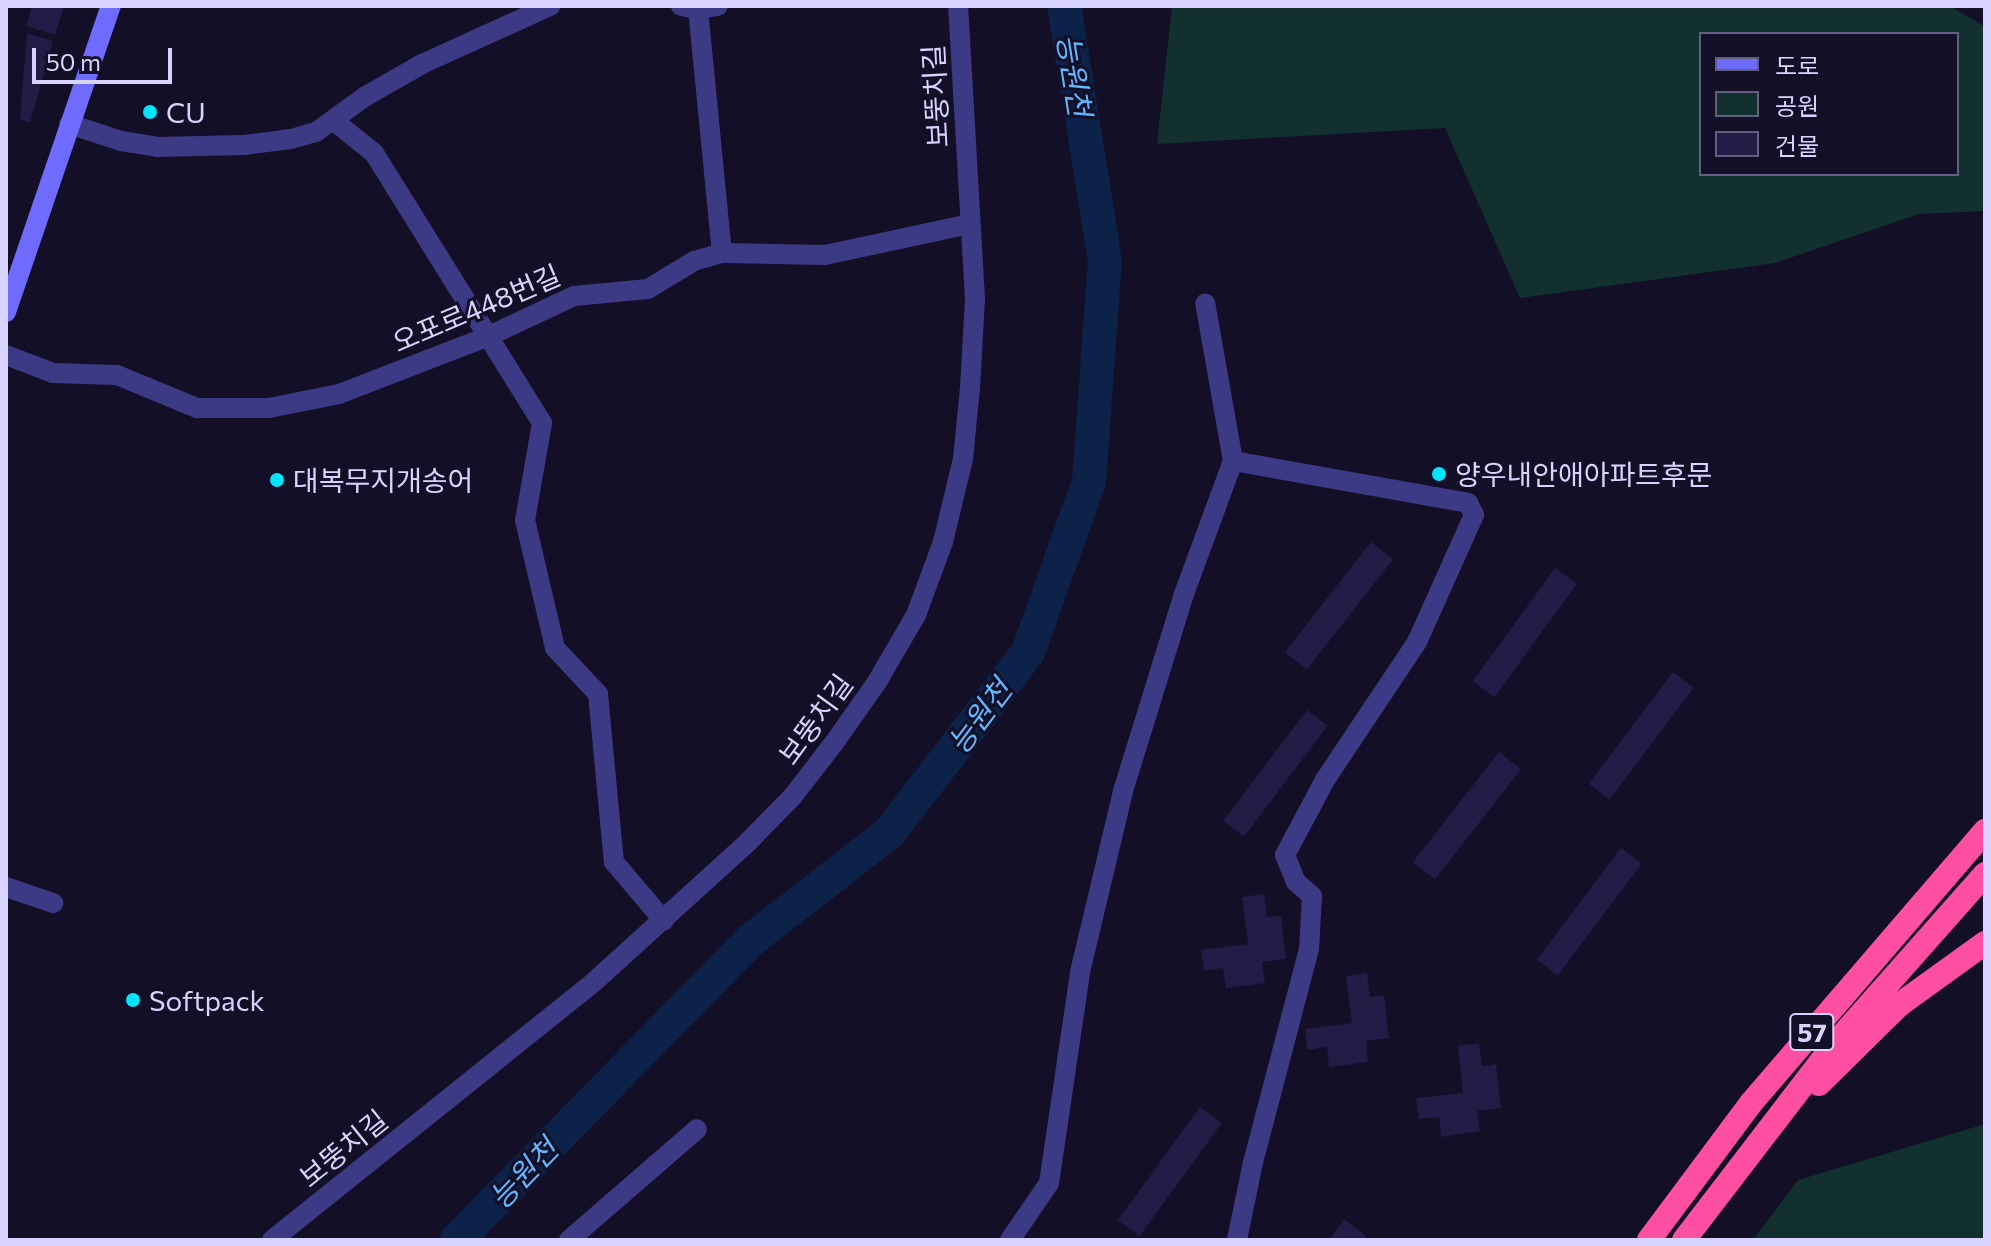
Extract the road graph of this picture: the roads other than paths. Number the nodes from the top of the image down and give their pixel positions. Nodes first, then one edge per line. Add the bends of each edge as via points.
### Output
1 (111, 6) edge
2 (550, 6) edge
3 (958, 6) edge
4 (699, 7) edge
5 (334, 121) junction
6 (69, 124) junction
7 (970, 224) junction
8 (722, 253) junction
9 (1205, 303) dead end
10 (6, 312) edge
11 (489, 336) junction
12 (6, 355) edge
13 (1233, 461) junction
14 (1985, 831) edge
15 (1985, 874) edge
16 (6, 887) edge
17 (53, 903) dead end
18 (664, 921) junction
19 (1985, 943) edge
20 (697, 1129) dead end
21 (1747, 1156) junction
22 (272, 1240) edge
23 (569, 1240) edge
24 (1010, 1240) edge
25 (1237, 1240) edge
26 (1649, 1240) edge
27 (1684, 1240) edge

1 - 6 street
2 - 5 street via 422,64
3 - 7 street, 보뚱치길
4 - 8 street
5 - 6 street via 291,139 188,148 121,141
5 - 11 street via 374,153
6 - 10 street
7 - 8 street, 오포로448번길 via 825,255
7 - 18 street, 보뚱치길 via 975,299 963,459 943,542 916,615 877,682 793,796
8 - 11 street, 오포로448번길 via 694,261 648,289 574,296
9 - 13 street
11 - 12 street, 오포로448번길 via 339,394 226,411 197,408 117,375 53,373
11 - 18 street via 542,423 525,520 555,648 598,694 614,862
13 - 24 street via 1184,594 1123,791 1080,972 1049,1183
13 - 25 street via 1468,503 1474,515 1417,642 1325,780 1285,855 1296,882 1312,896 1309,949
14 - 26 highway, 57 via 1751,1103
15 - 21 highway, 57 via 1832,1047
16 - 17 street
18 - 22 street, 보뚱치길
19 - 21 highway via 1899,1005
20 - 23 street
21 - 27 highway, 57

